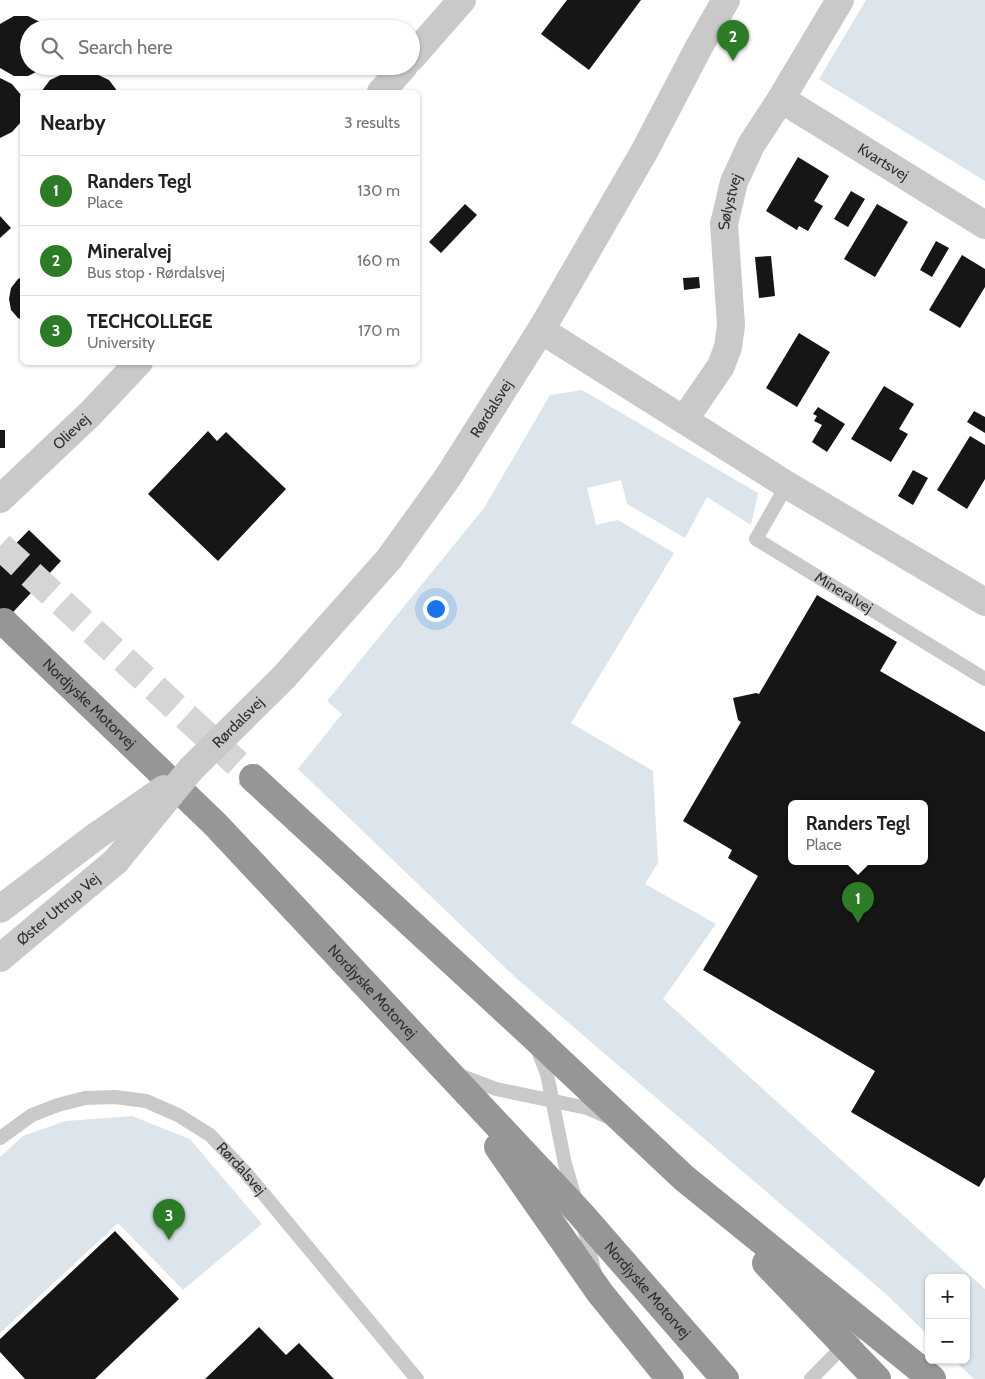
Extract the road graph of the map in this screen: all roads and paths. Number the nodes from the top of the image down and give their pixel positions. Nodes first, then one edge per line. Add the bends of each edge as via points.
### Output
1 (462, 0) edge
2 (726, 0) edge
3 (840, 0) edge
4 (420, 48) edge
5 (396, 75) edge
6 (383, 90) edge
7 (781, 98) junction
8 (985, 225) edge
9 (541, 330) junction
10 (136, 365) edge
11 (684, 420) junction
12 (787, 485) junction
13 (0, 499) edge
14 (985, 602) edge
15 (4, 622) dead end
16 (985, 679) edge
17 (192, 769) junction
18 (254, 778) tunnel mouth
19 (116, 861) joint
20 (0, 909) edge
21 (0, 958) edge
22 (532, 1036) junction
23 (444, 1070) junction
24 (552, 1101) junction
25 (630, 1127) junction
26 (0, 1138) edge
27 (684, 1178) junction
28 (580, 1213) junction
29 (600, 1292) junction
30 (864, 1324) junction
31 (844, 1345) junction
32 (417, 1379) edge
33 (670, 1379) edge
34 (725, 1379) edge
35 (811, 1379) edge
36 (878, 1379) edge
37 (932, 1379) edge

1 - 4 street
2 - 9 street, Rørdalsvej via 644,152
3 - 7 street, Sølystvej
5 - 6 street
7 - 8 street, Kvartsvej
7 - 11 street, Sølystvej via 751,145 734,182 724,224 731,326 728,347 721,366
9 - 11 street
9 - 17 street, Rørdalsvej, bridge via 448,477 389,559 284,677
10 - 13 street, Olievej via 90,414
11 - 12 street
12 - 14 street
12 - 16 lane, Mineralvej via 756,539
15 - 23 highway, Nordjyske Motorvej via 215,824
17 - 19 street, Rørdalsvej, bridge
17 - 20 street, Rørdalsvej, bridge
18 - 22 highway
19 - 21 street, Øster Uttrup Vej
22 - 24 lane via 547,1074
22 - 25 highway
23 - 24 lane via 496,1089
23 - 28 highway, Nordjyske Motorvej
23 - 29 highway
24 - 25 lane via 587,1108
24 - 28 lane via 565,1164
25 - 27 highway
26 - 32 lane, Rørdalsvej via 32,1115 58,1104 85,1098 115,1096 146,1101 178,1115 210,1135 247,1174
27 - 30 highway
27 - 31 highway
28 - 29 lane
28 - 34 highway, Nordjyske Motorvej
29 - 33 highway
30 - 31 lane
30 - 37 highway
31 - 35 lane
31 - 36 highway

